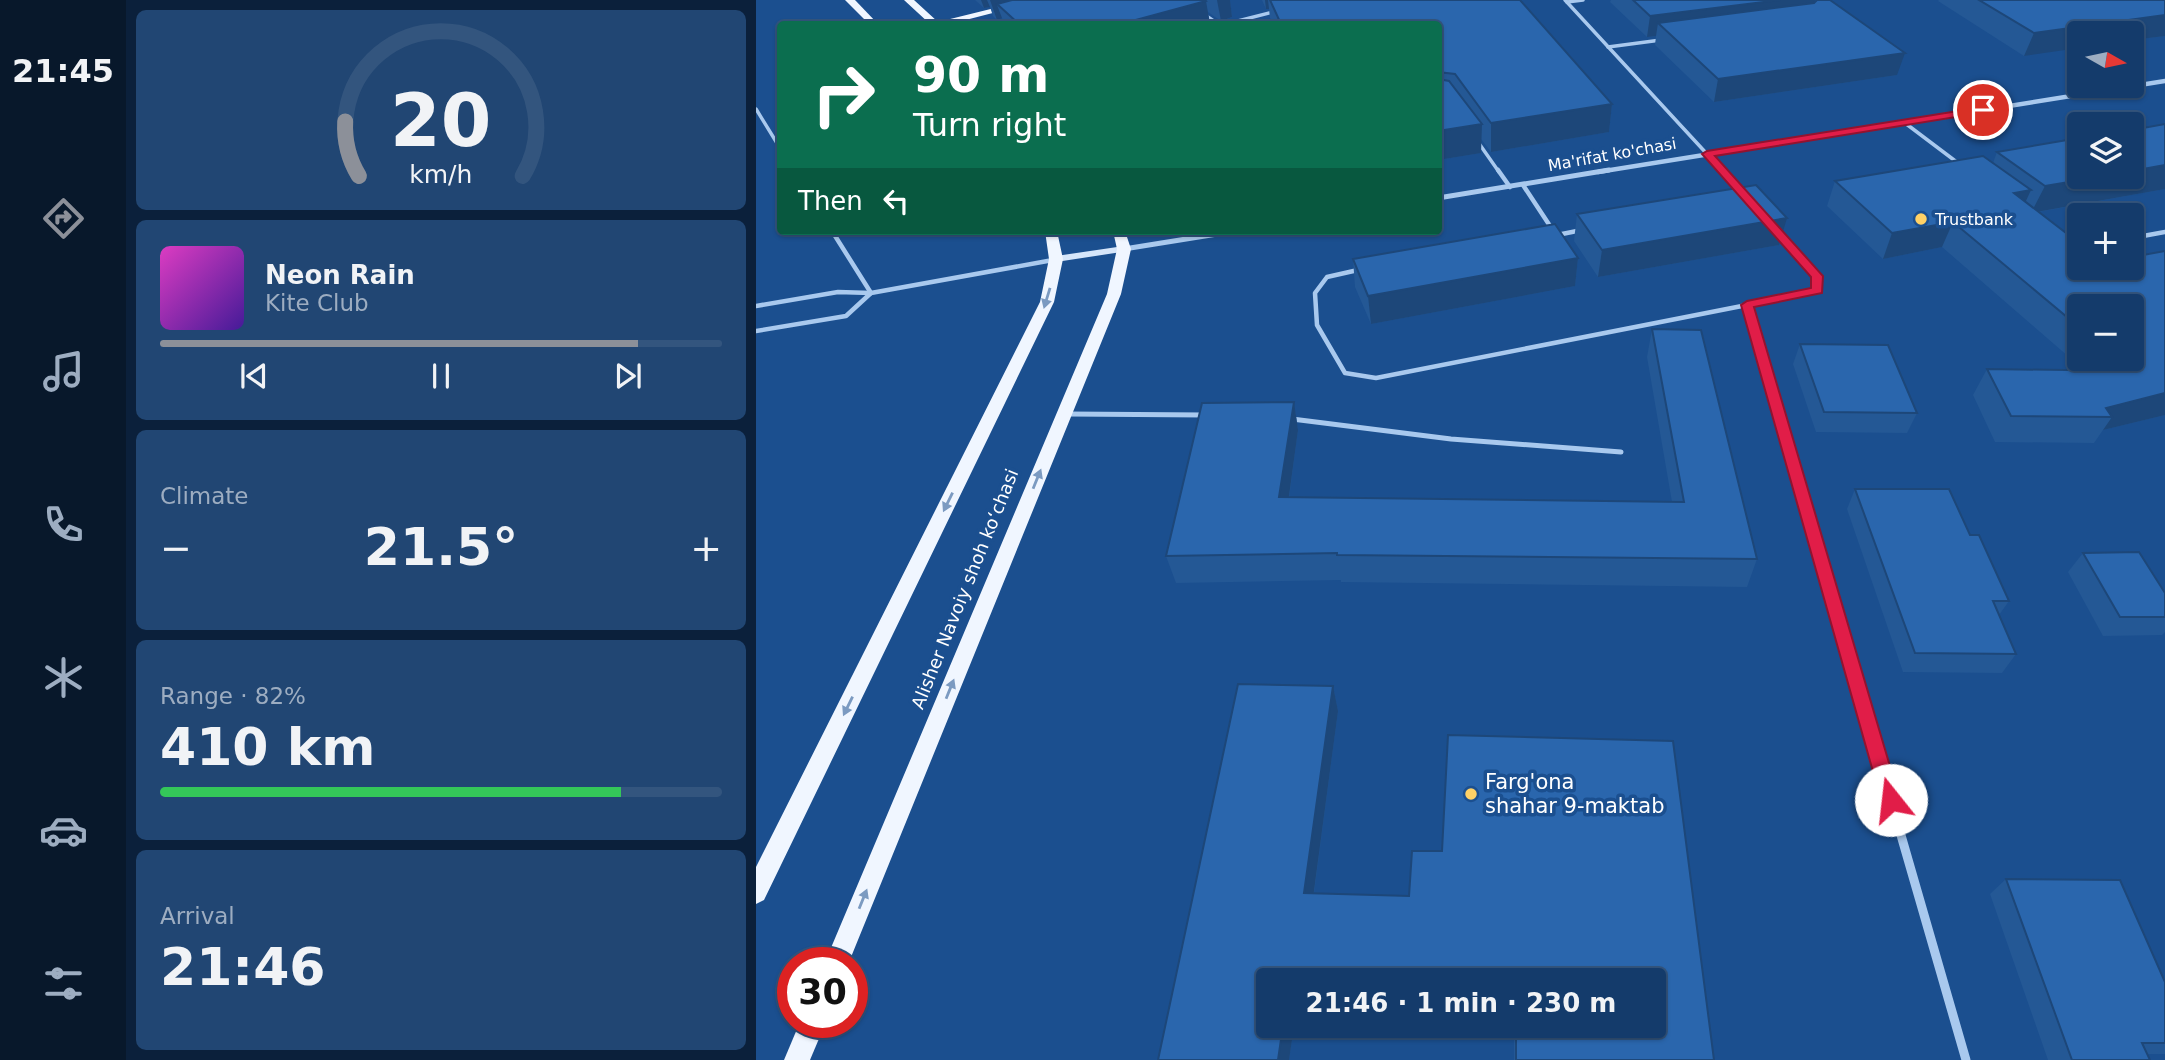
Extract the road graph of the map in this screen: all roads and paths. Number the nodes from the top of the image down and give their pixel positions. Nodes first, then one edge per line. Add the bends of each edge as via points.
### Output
1 (850, 0) edge
2 (909, 0) edge
3 (1038, 0) edge
4 (1583, 0) edge
5 (1566, 1) edge
6 (1197, 8) dead end
7 (1274, 12) edge
8 (1032, 15) edge
9 (871, 21) edge
10 (934, 21) edge
11 (950, 21) edge
12 (1008, 21) edge
13 (1214, 21) edge
14 (1238, 21) edge
15 (1662, 39) edge
16 (1608, 47) junction
17 (2165, 81) edge
18 (756, 108) edge
19 (1905, 123) junction
20 (1474, 136) edge
21 (777, 143) edge
22 (1707, 154) junction
23 (1960, 165) edge
24 (1523, 185) junction
25 (1510, 187) junction
26 (1442, 197) edge
27 (1750, 200) joint
28 (1737, 202) edge
29 (1594, 228) edge
30 (1775, 228) edge
31 (2165, 232) edge
32 (835, 235) edge
33 (1052, 235) edge
34 (1185, 235) edge
35 (2144, 236) edge
36 (1121, 240) edge
37 (1056, 259) junction
38 (1365, 268) edge
39 (871, 293) junction
40 (1747, 305) junction
41 (756, 306) edge
42 (756, 331) edge
43 (1065, 414) junction
44 (1211, 415) edge
45 (1289, 419) edge
46 (1621, 452) dead end
47 (756, 892) edge
48 (843, 947) edge
49 (806, 1038) edge
50 (797, 1060) edge
51 (1966, 1060) edge

1 - 9 main road
2 - 10 main road
3 - 11 main road
4 - 5 lane
5 - 16 lane
6 - 13 lane
7 - 14 lane
8 - 12 main road
15 - 16 lane
16 - 22 lane
17 - 19 street, Ma'rifat ko'chasi
18 - 21 lane
19 - 22 street, Ma'rifat ko'chasi
19 - 23 lane
20 - 25 lane
22 - 24 street, Ma'rifat ko'chasi
22 - 27 street
24 - 25 street, Ma'rifat ko'chasi
24 - 29 lane via 1555,235
25 - 26 street, Ma'rifat ko'chasi
27 - 28 lane
30 - 40 street via 1817,276 1818,290
31 - 35 lane
32 - 39 lane
33 - 37 main road
34 - 36 street
36 - 37 street
36 - 43 main road, Alisher Navoiy shoh koʻchasi via 1114,294
37 - 39 lane
37 -> 47 main road via 1047,302
38 - 40 lane via 1327,277 1315,293 1317,325 1345,373 1376,378
39 - 41 lane via 838,292
39 - 42 lane via 846,316
40 - 51 street
43 - 44 lane
48 -> 43 main road, Alisher Navoiy shoh koʻchasi
45 - 46 lane via 1451,439
49 - 50 main road

